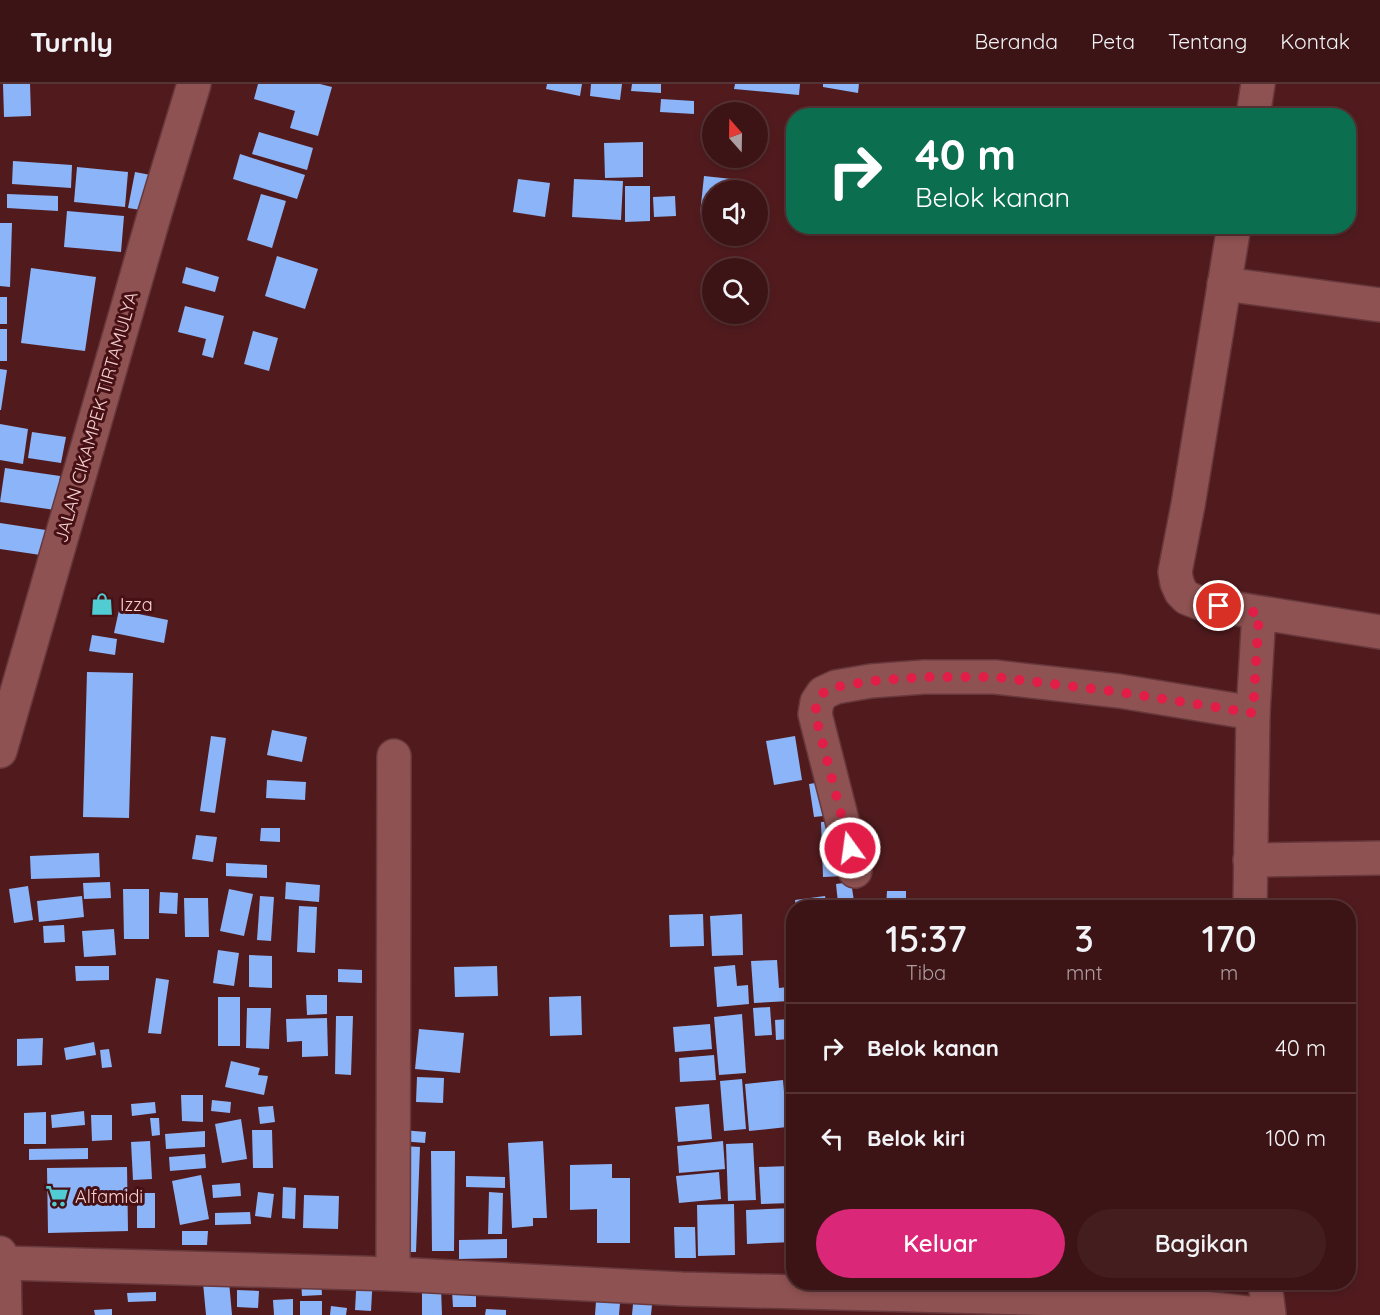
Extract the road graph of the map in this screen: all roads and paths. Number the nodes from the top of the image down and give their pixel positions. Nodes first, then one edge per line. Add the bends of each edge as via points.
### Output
1 (194, 84) edge
2 (1258, 84) edge
3 (1254, 108) edge
4 (1233, 234) edge
5 (1224, 284) junction
6 (1380, 304) edge
7 (1259, 613) junction
8 (1380, 632) edge
9 (1253, 713) junction
10 (0, 751) edge
11 (394, 756) dead end
12 (1380, 858) edge
13 (1250, 860) junction
14 (855, 871) dead end
15 (1250, 900) edge
16 (2, 1258) edge
17 (393, 1274) junction
18 (1265, 1290) edge
19 (680, 1302) edge
20 (5, 1315) edge
21 (1267, 1315) edge

1 - 10 street, JALAN CIKAMPEK TIRTAMULYA
2 - 3 street
4 - 5 street
5 - 6 street
5 - 7 street via 1175,572 1187,598
7 - 8 street
7 - 9 street
9 - 13 street
9 - 14 street via 995,677 924,677 836,687 823,693 815,714
11 - 17 street
12 - 13 street
13 - 15 street
16 - 17 street
16 - 20 street
17 - 19 street
18 - 21 street
19 - 21 street via 1140,1301

